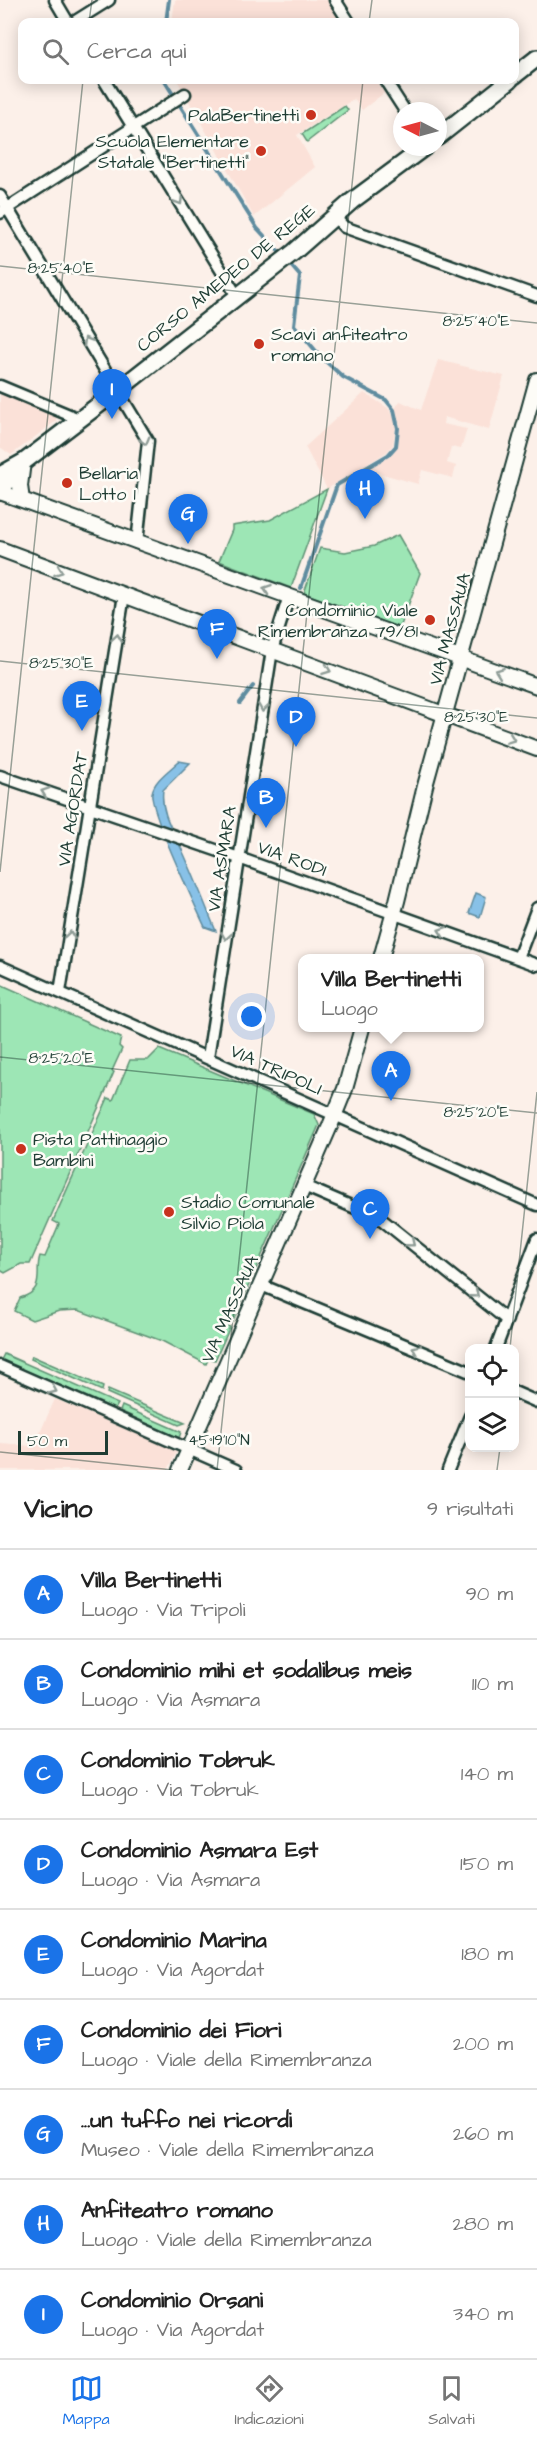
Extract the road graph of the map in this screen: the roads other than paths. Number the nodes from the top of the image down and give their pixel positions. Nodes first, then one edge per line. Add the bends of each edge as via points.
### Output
1 (55, 0) edge
2 (109, 0) edge
3 (335, 0) edge
4 (66, 18) edge
5 (80, 18) edge
6 (346, 18) edge
7 (537, 58) edge
8 (519, 72) edge
9 (106, 84) edge
10 (388, 84) edge
11 (505, 84) edge
12 (178, 99) dead end
13 (399, 102) edge
14 (133, 128) junction
15 (447, 130) edge
16 (413, 156) edge
17 (0, 196) edge
18 (4, 211) edge
19 (334, 216) junction
20 (237, 296) junction
21 (537, 296) edge
22 (537, 380) edge
23 (0, 386) edge
24 (117, 391) junction
25 (79, 419) junction
26 (23, 462) junction
27 (0, 475) edge
28 (0, 492) edge
29 (22, 500) junction
30 (136, 543) junction
31 (0, 549) edge
32 (124, 595) junction
33 (289, 596) junction
34 (273, 650) junction
35 (461, 657) junction
36 (537, 686) edge
37 (445, 714) junction
38 (537, 749) edge
39 (0, 776) edge
40 (91, 807) junction
41 (238, 858) junction
42 (537, 908) edge
43 (394, 914) junction
44 (382, 954) edge
45 (518, 958) junction
46 (537, 964) edge
47 (0, 966) edge
48 (60, 992) junction
49 (361, 1032) edge
50 (207, 1057) junction
51 (335, 1114) junction
52 (304, 1186) junction
53 (537, 1205) edge
54 (537, 1239) edge
55 (261, 1285) junction
56 (507, 1320) junction
57 (498, 1344) edge
58 (0, 1366) edge
59 (465, 1370) edge
60 (519, 1394) edge
61 (537, 1402) edge
62 (465, 1428) edge
63 (189, 1450) junction
64 (180, 1470) edge
65 (236, 1470) edge
66 (448, 1470) edge

1 - 4 street
2 - 5 street
3 - 6 street
7 - 8 main road
9 - 14 street
10 - 13 street
11 - 15 main road
12 - 14 street
14 - 18 street
14 -> 20 street
16 - 19 main road, CORSO AMEDEO DE REGE
17 - 18 street
24 -> 18 street
19 - 20 main road, CORSO AMEDEO DE REGE
19 - 21 street via 344,227
20 - 24 main road, CORSO AMEDEO DE REGE
22 - 35 street, VIA MASSAUA
23 - 25 street
24 - 25 main road, CORSO AMEDEO DE REGE
24 -> 30 street via 148,441
25 - 26 main road, CORSO AMEDEO DE REGE
26 - 27 main road, CORSO AMEDEO DE REGE
26 - 28 main road, CORSO AMEDEO DE REGE
26 - 29 street
28 - 29 street
29 - 30 street
33 -> 30 street
31 -> 32 street
32 - 34 street
40 -> 32 street, VIA AGORDAT
33 - 34 street, VIA ASMARA
33 - 35 street
34 -> 37 street
34 -> 41 street, VIA ASMARA
36 -> 35 street
35 - 37 street, VIA MASSAUA
37 -> 38 street
37 - 43 street, VIA MASSAUA
40 -> 39 street, VIA RODI
40 - 41 street, VIA RODI
48 -> 40 street, VIA AGORDAT
41 - 43 street, VIA RODI
41 -> 50 street, VIA ASMARA
42 - 45 street
43 - 44 street, VIA MASSAUA
45 -> 43 street, VIA RODI
45 - 46 street, VIA RODI
47 - 48 street, VIA TRIPOLI
48 - 50 street, VIA TRIPOLI
49 - 51 street, VIA MASSAUA
50 - 51 street, VIA TRIPOLI
51 - 52 street, VIA MASSAUA
51 - 53 street, VIA TRIPOLI
52 - 55 street, VIA MASSAUA
52 -> 56 street via 381,1219
54 - 56 street
59 -> 55 street
55 - 63 street, VIA MASSAUA
56 - 57 street
58 -> 63 street
60 - 61 street
62 - 66 street
63 - 64 street, VIA MASSAUA
63 - 65 street

